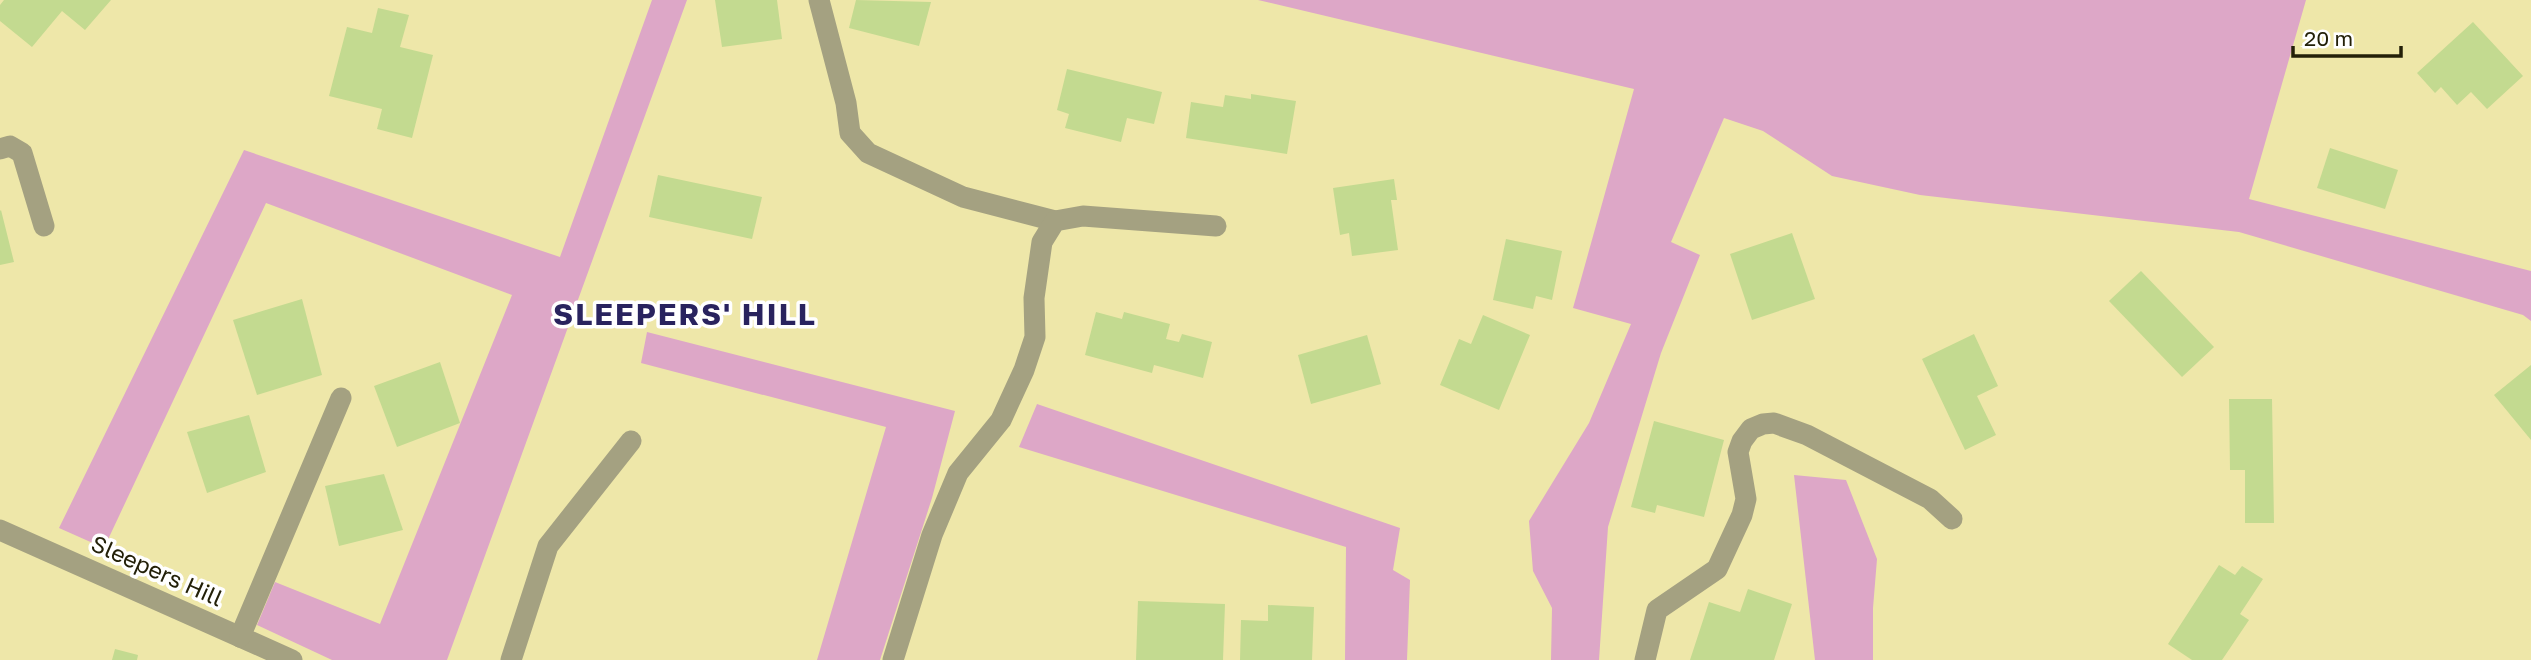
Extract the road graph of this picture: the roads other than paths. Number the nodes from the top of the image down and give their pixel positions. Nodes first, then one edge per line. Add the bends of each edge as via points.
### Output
1 (819, 0) edge
2 (0, 149) edge
3 (1055, 221) junction
4 (44, 226) dead end
5 (1216, 226) dead end
6 (341, 398) dead end
7 (631, 441) dead end
8 (1952, 519) dead end
9 (0, 530) edge
10 (240, 637) junction
11 (292, 660) edge
12 (511, 660) edge
13 (893, 660) edge
14 (1645, 660) edge

1 - 3 street via 850,133 868,152 963,197
2 - 4 street via 10,146 22,152
3 - 5 street via 1083,216
3 - 13 street via 1042,242 1034,298 1035,337 1024,370 1001,420 958,473 932,535
6 - 10 street
7 - 12 street via 548,546
8 - 14 street via 1930,499 1807,435 1774,423 1751,429 1738,452 1746,499 1742,515 1717,569 1657,610
9 - 10 street, Sleepers Hill
10 - 11 street, Sleepers Hill

